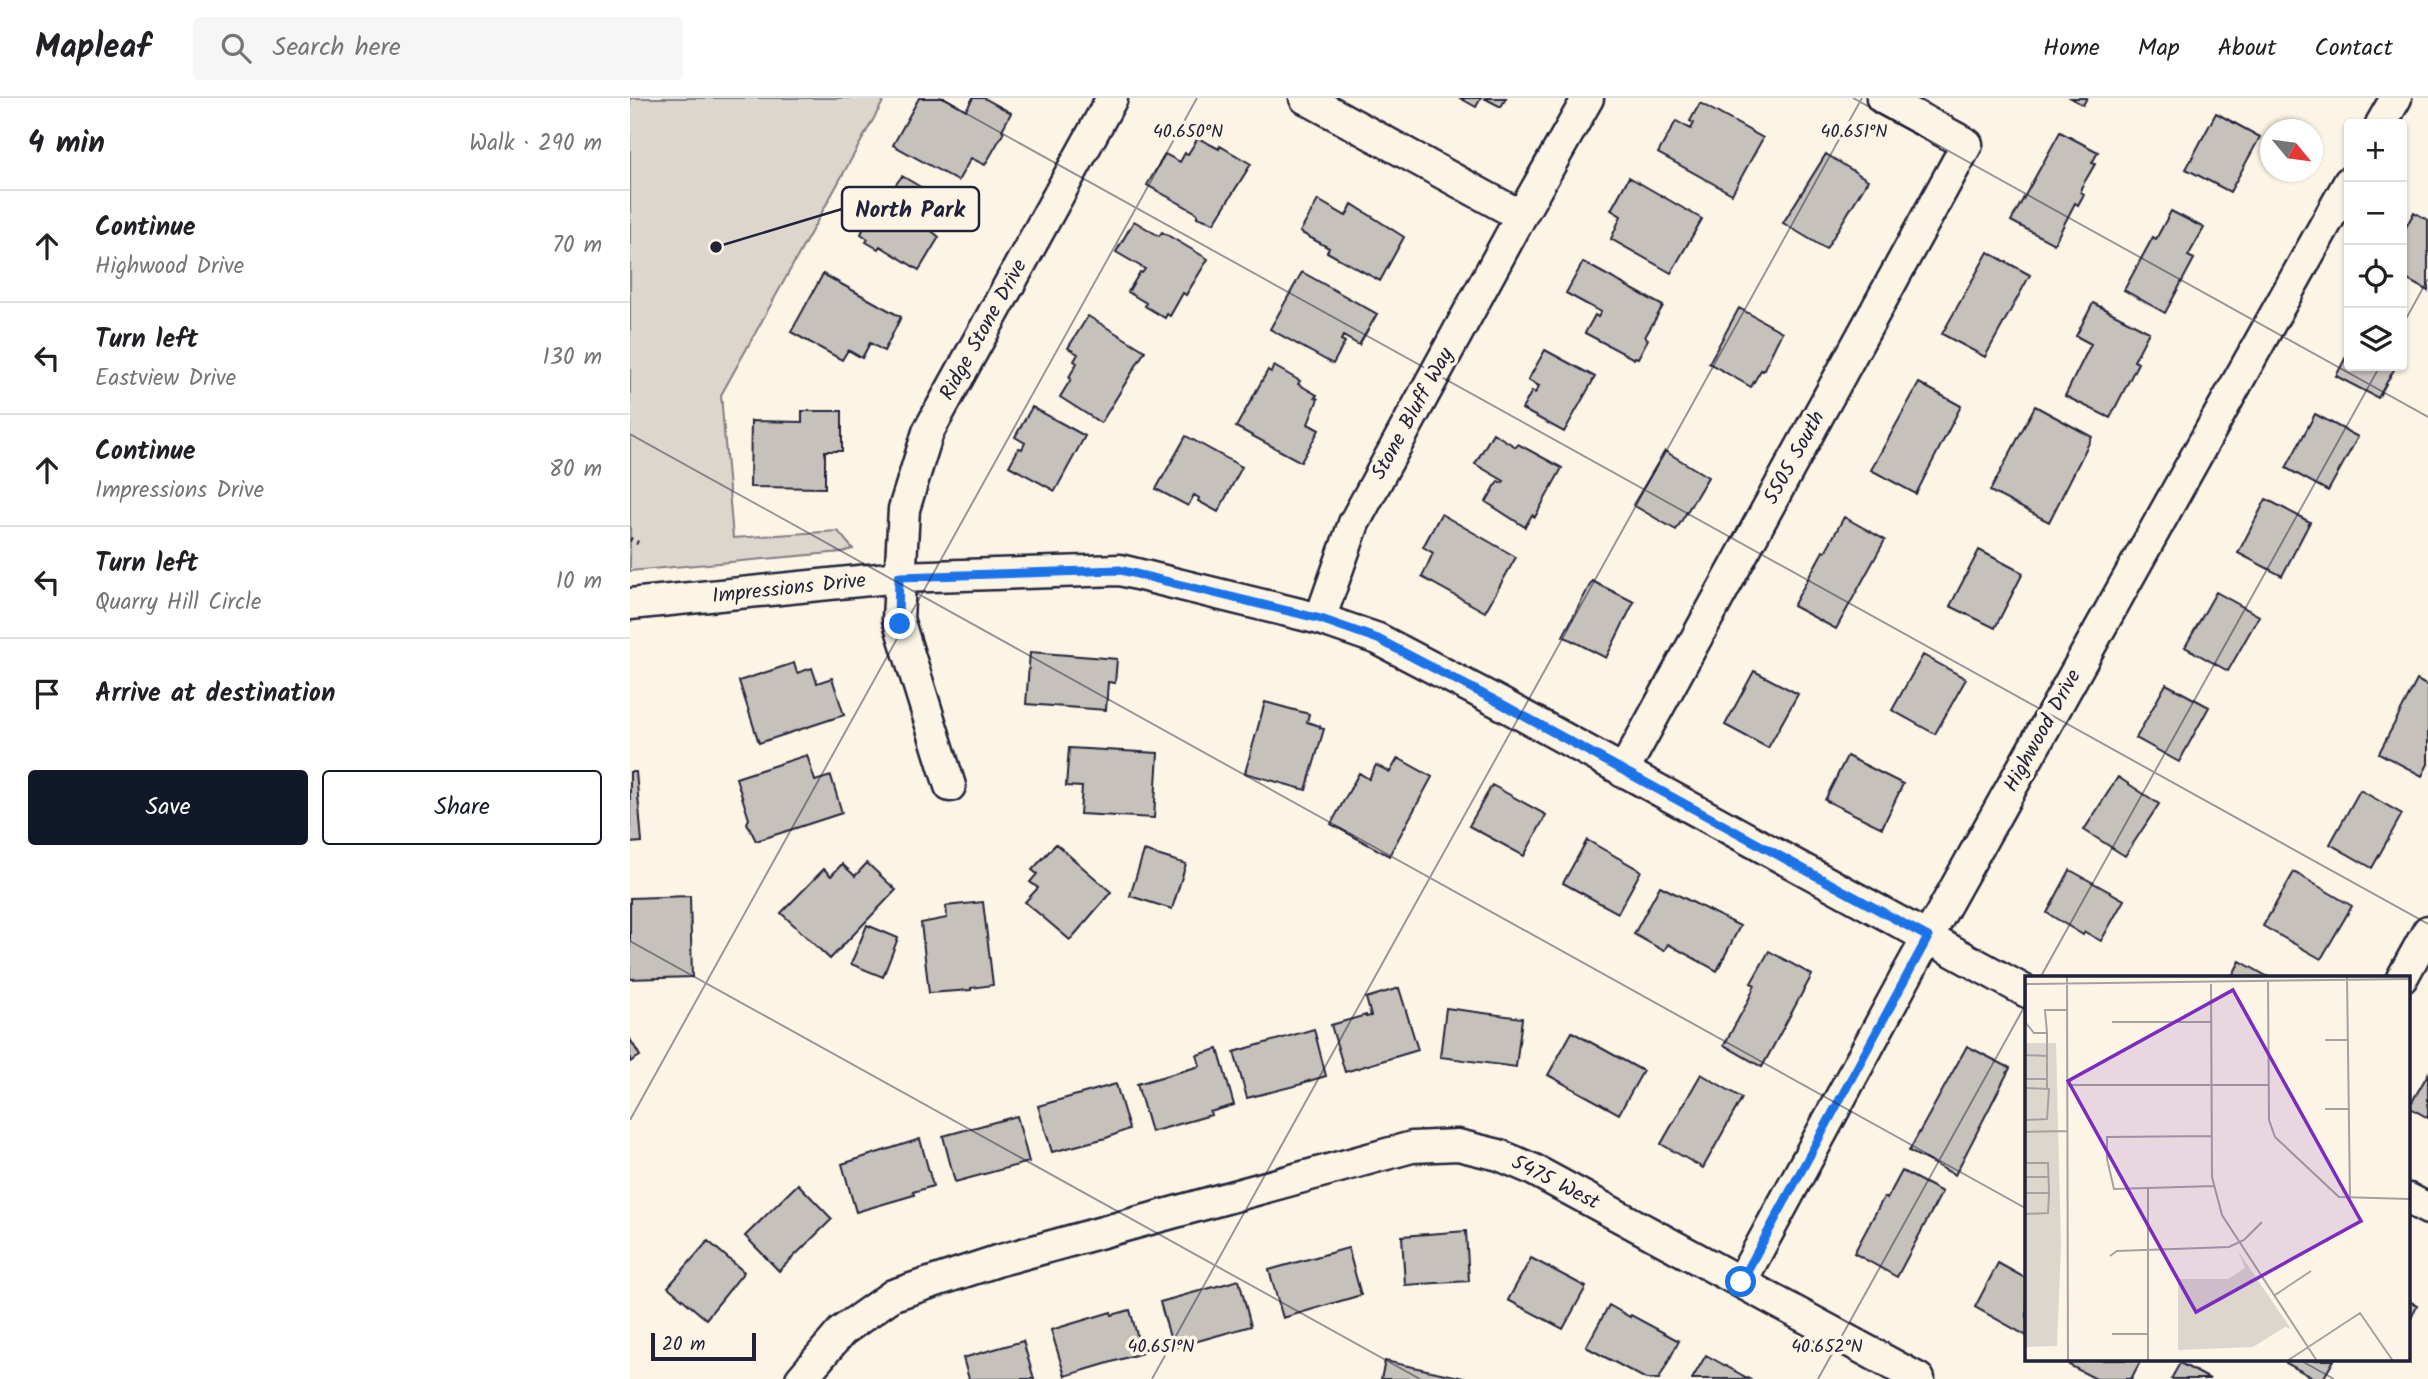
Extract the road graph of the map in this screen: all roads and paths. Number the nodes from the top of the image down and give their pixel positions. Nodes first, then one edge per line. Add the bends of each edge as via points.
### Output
1 (1112, 98) edge
2 (1305, 98) edge
3 (1588, 98) edge
4 (1882, 98) edge
5 (2396, 98) edge
6 (2384, 119) edge
7 (2344, 191) edge
8 (1521, 216) junction
9 (630, 540) edge
10 (638, 543) dead end
11 (899, 577) junction
12 (630, 604) edge
13 (1321, 619) junction
14 (1623, 772) junction
15 (950, 786) dead end
16 (2428, 931) edge
17 (1928, 937) junction
18 (2403, 976) edge
19 (2025, 991) edge
20 (2410, 1200) edge
21 (2428, 1209) edge
22 (1741, 1282) junction
23 (801, 1379) edge
24 (1919, 1379) edge

1 - 11 street, Ridge Stone Drive via 928,432 904,509
2 - 8 street
3 - 8 street, Stone Bluff Way
4 - 14 street, 5505 South via 1967,144
5 - 6 street
7 - 17 street, Highwood Drive
8 - 13 street, Stone Bluff Way via 1354,523
9 - 10 path
11 - 12 street, Impressions Drive
11 - 13 street, Impressions Drive via 1120,570
11 - 15 street, Ridge Stone Drive via 898,619
13 - 14 street, Impressions Drive via 1378,639
14 - 17 street, Impressions Drive
16 - 18 street
17 - 19 street, Impressions Drive
17 - 22 street, Highwood Drive
20 - 21 street
22 - 23 street, 5475 West via 1532,1168 1458,1145 1412,1146 997,1261 893,1295 842,1331
22 - 24 street, 5475 West

